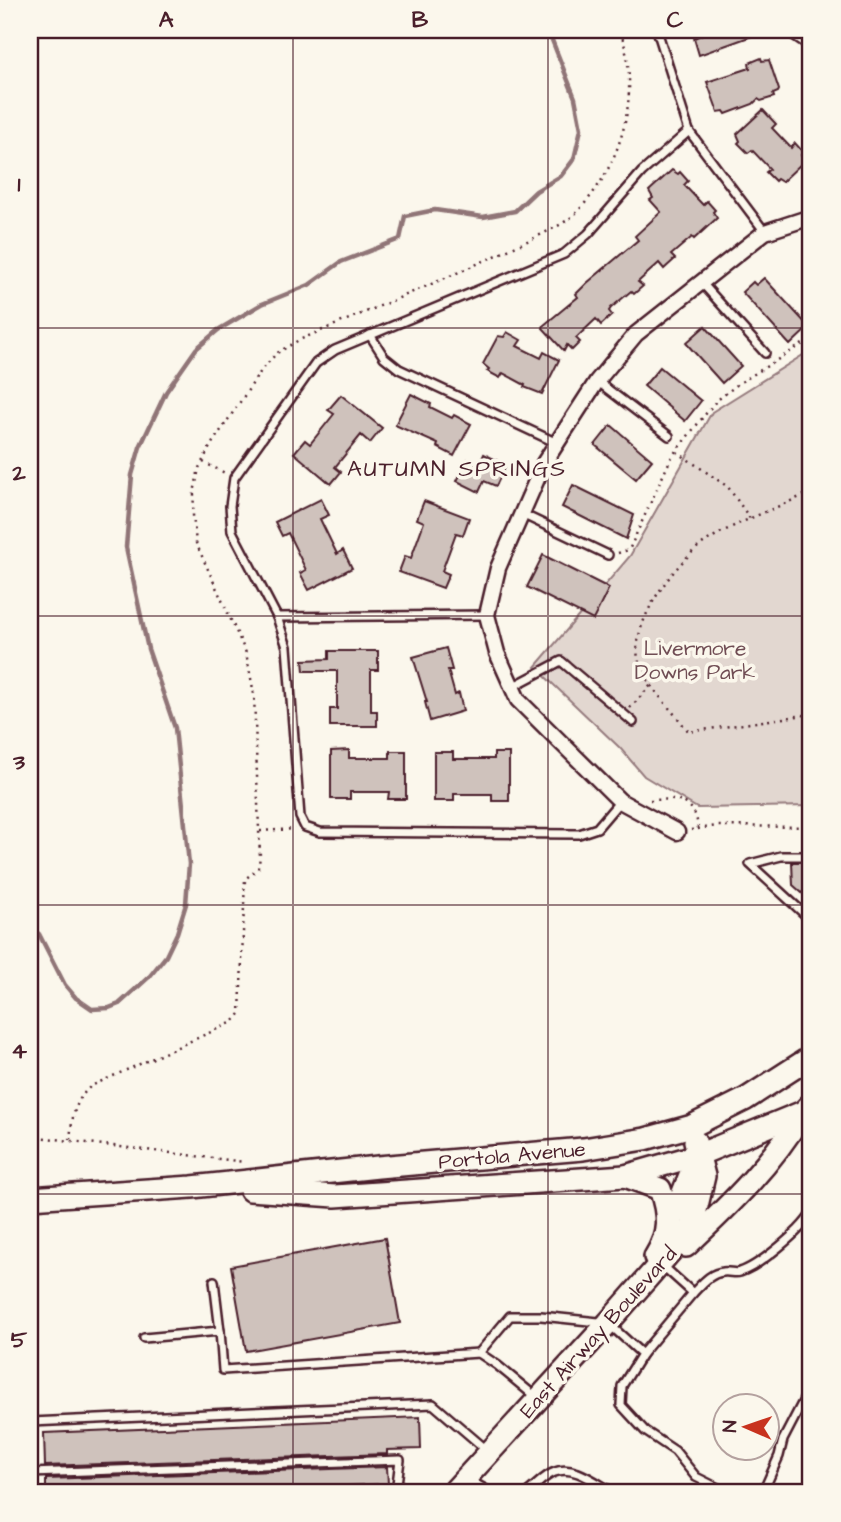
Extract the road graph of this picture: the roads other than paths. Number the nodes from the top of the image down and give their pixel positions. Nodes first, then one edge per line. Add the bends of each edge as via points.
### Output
1 (657, 30) edge
2 (786, 30) edge
3 (811, 47) edge
4 (689, 131) junction
5 (811, 217) edge
6 (765, 232) junction
7 (701, 282) junction
8 (370, 335) junction
9 (765, 353) dead end
10 (597, 381) junction
11 (669, 436) dead end
12 (557, 443) junction
13 (522, 514) junction
14 (608, 555) road end
15 (487, 615) junction
16 (276, 617) junction
17 (512, 687) junction
18 (634, 722) dead end
19 (620, 801) junction
20 (677, 832) road end
21 (811, 856) edge
22 (811, 920) edge
23 (811, 1057) edge
24 (807, 1108) edge
25 (692, 1126) junction
26 (698, 1155) junction
27 (625, 1176) junction
28 (192, 1187) junction
29 (30, 1198) edge
30 (811, 1214) edge
31 (668, 1232) junction
32 (662, 1265) junction
33 (214, 1281) dead end
34 (693, 1293) junction
35 (628, 1299) junction
36 (608, 1323) junction
37 (220, 1331) junction
38 (144, 1338) dead end
39 (479, 1353) junction
40 (642, 1354) junction
41 (811, 1386) edge
42 (538, 1399) junction
43 (30, 1438) edge
44 (489, 1452) junction
45 (30, 1473) edge
46 (459, 1485) edge
47 (382, 1492) edge
48 (397, 1492) edge
49 (490, 1492) edge
50 (528, 1492) edge
51 (613, 1492) edge
52 (726, 1492) edge
53 (763, 1492) edge

1 - 4 lane
2 - 3 lane
4 - 6 lane
4 - 8 lane via 642,172 588,234 564,254
5 - 6 street
6 - 7 street
7 - 9 lane
7 - 10 street via 636,334
8 - 12 lane via 384,357 400,369
8 - 16 lane via 316,363 234,478 232,531
10 - 11 lane
10 - 12 street
12 - 13 street
13 - 14 lane
13 - 15 street via 498,568
15 - 16 lane
15 - 17 street
16 - 19 lane via 287,647 300,817 305,827 320,832 579,834 597,828
17 - 18 lane via 561,661
17 - 19 street via 518,700
19 - 20 street
21 - 22 lane via 781,856 750,864
23 - 25 main road, Portola Avenue via 747,1099
24 - 26 main road, Portola Avenue
24 - 32 main road via 766,1166 723,1212
25 - 26 main road, East Airway Boulevard
25 - 28 main road, Portola Avenue via 583,1149
26 - 27 main road, Portola Avenue
26 - 31 main road, East Airway Boulevard
26 - 32 main road, East Airway Boulevard via 704,1176 692,1227
27 - 28 main road, Portola Avenue via 335,1196
27 - 31 main road via 660,1189
28 - 29 main road, Portola Avenue
30 - 34 lane via 776,1249 739,1273 721,1271 707,1278
31 - 35 main road, East Airway Boulevard
32 - 34 lane
32 - 35 main road
33 - 37 lane
34 - 40 lane
35 - 36 main road, East Airway Boulevard
36 - 39 lane via 510,1316
36 - 40 lane
36 - 42 main road, East Airway Boulevard
37 - 38 lane
37 - 39 lane via 223,1370
39 - 42 lane
40 - 52 lane via 622,1386 621,1405 645,1431 675,1451 696,1477
41 - 53 lane
42 - 44 main road, East Airway Boulevard
43 - 44 lane via 31,1422 433,1404
44 - 46 main road, East Airway Boulevard
45 - 48 lane via 400,1460
46 - 49 lane
47 - 48 lane
50 - 51 lane via 560,1470 579,1473

